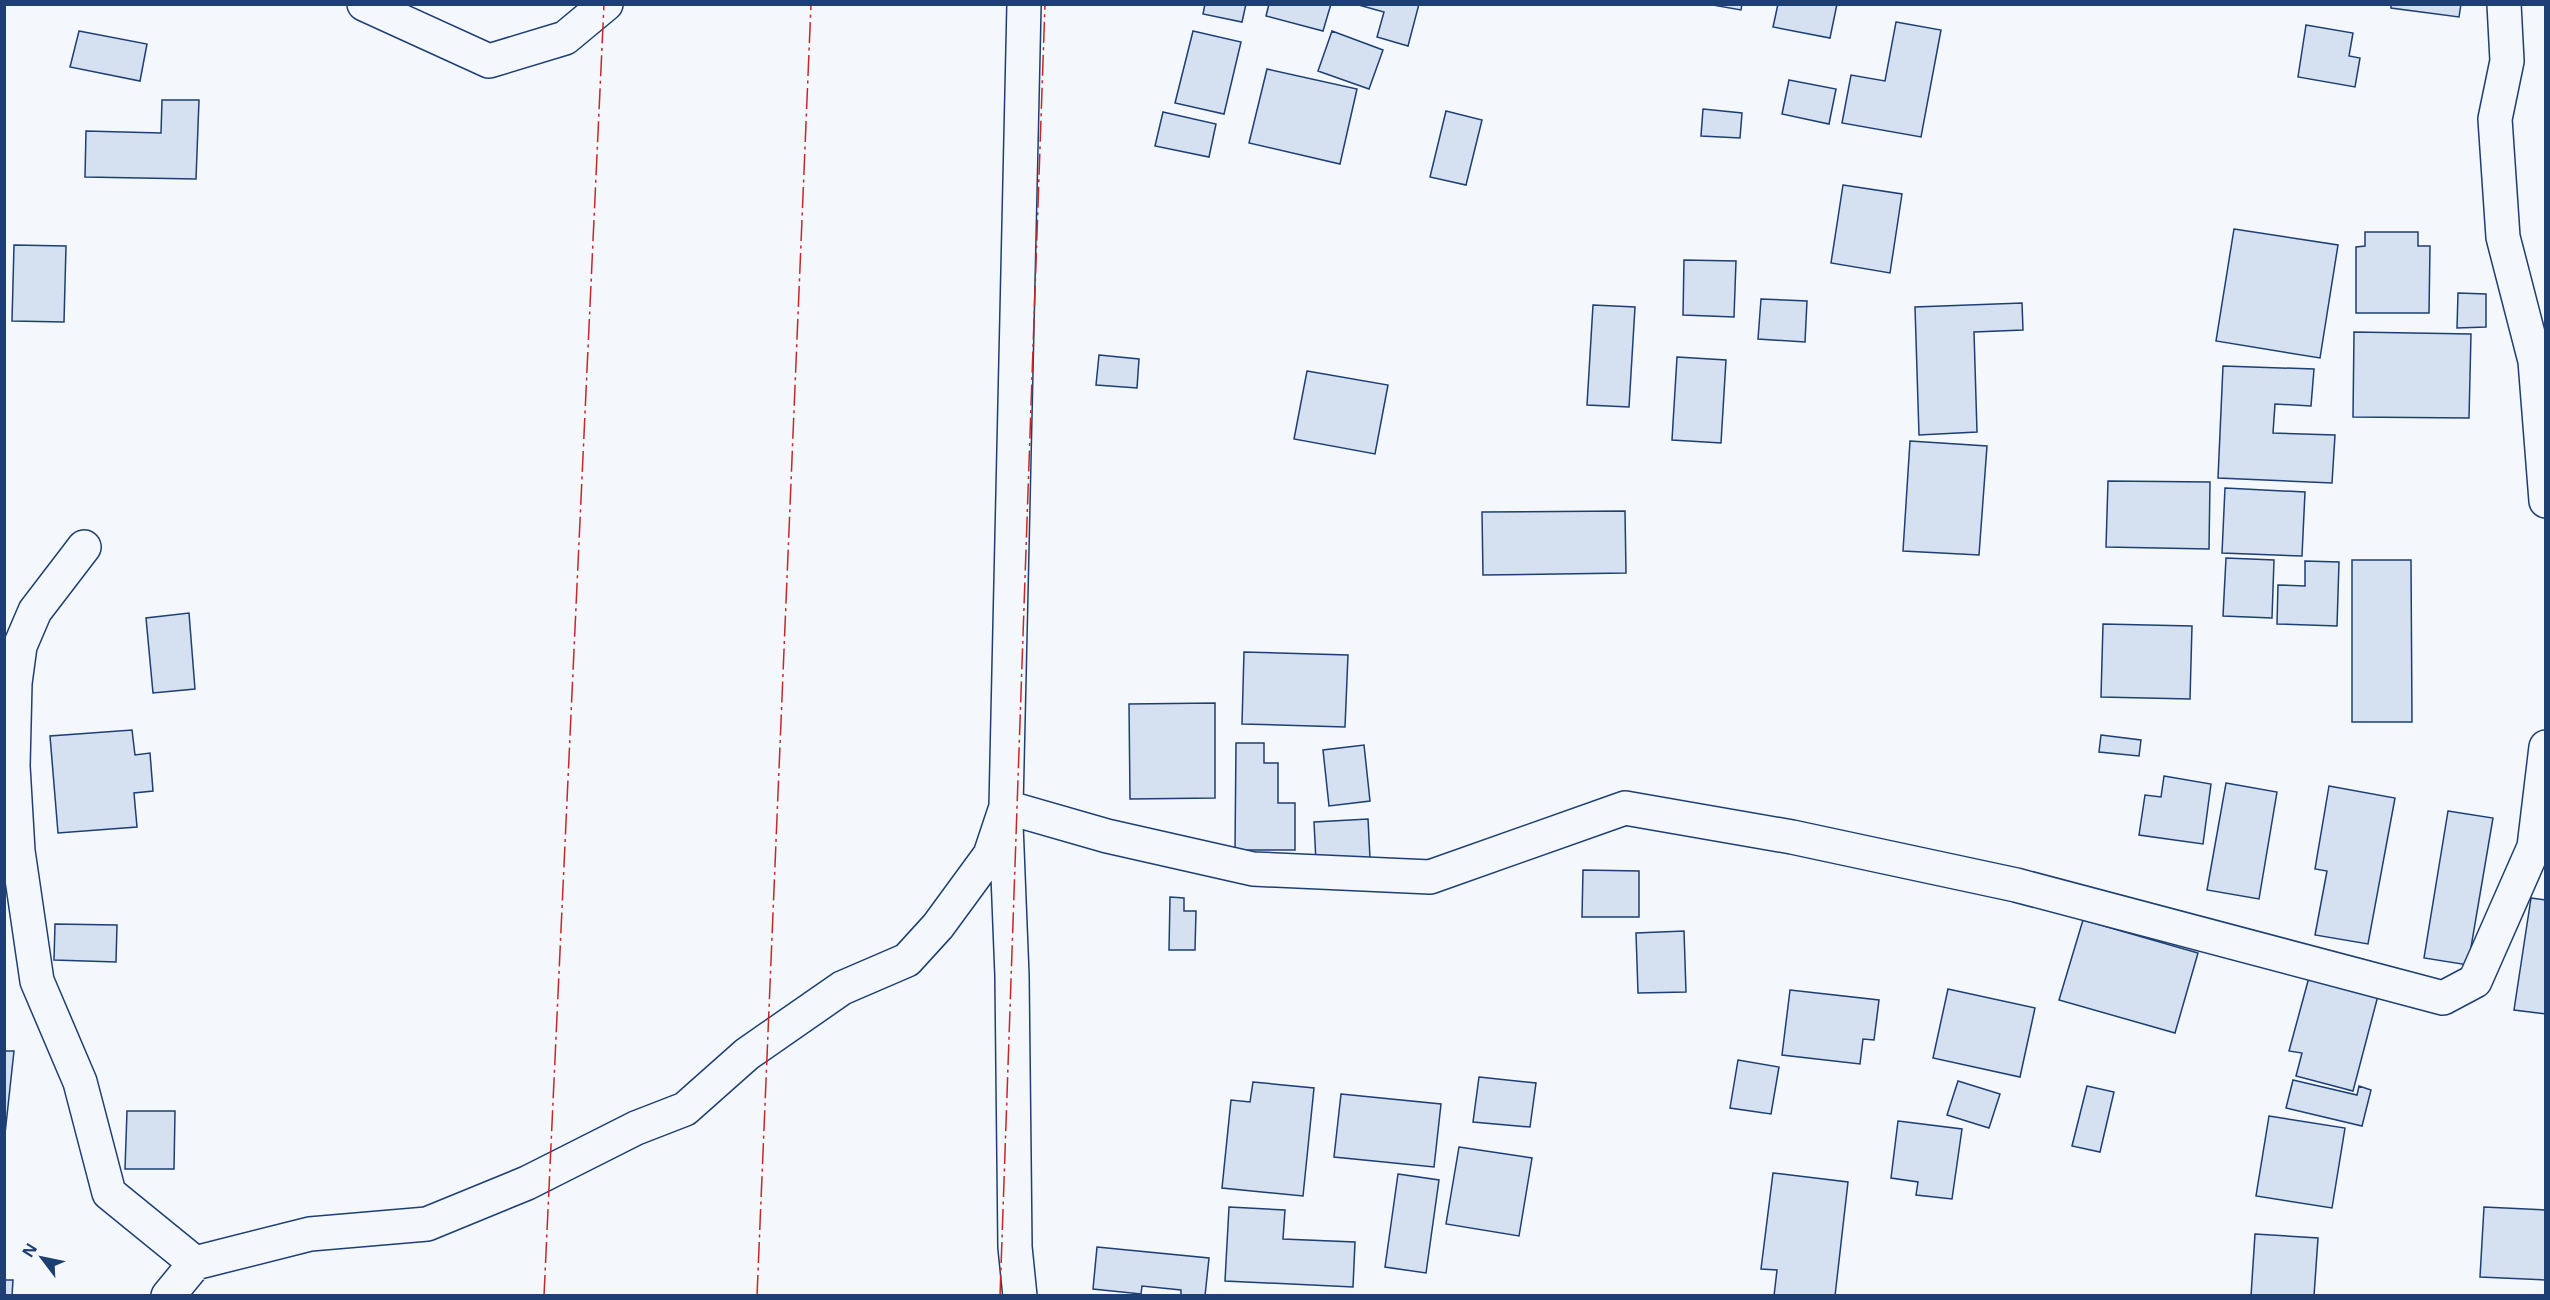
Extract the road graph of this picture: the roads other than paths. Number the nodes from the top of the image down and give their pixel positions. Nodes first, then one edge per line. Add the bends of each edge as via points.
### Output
1 (364, 4) edge
2 (606, 4) edge
3 (1024, 4) edge
4 (2505, 4) edge
5 (2546, 501) edge
6 (84, 547) dead end
7 (2546, 747) edge
8 (1006, 807) junction
9 (2540, 842) edge
10 (195, 1263) junction
11 (168, 1296) edge
12 (1020, 1296) edge

1 - 2 street via 489,61 565,38
3 - 8 street
4 - 5 street via 2507,61 2495,119 2503,237 2535,361
6 - 10 street via 35,611 20,646 15,683 13,766 18,851 37,981 80,1082 109,1193
7 - 9 street
8 - 9 street via 1107,836 1252,868 1430,877 1625,808 1792,837 2016,885 2444,998 2475,981
8 - 10 street via 990,855 938,926 907,960 842,988 747,1054 685,1109 636,1128 527,1183 428,1224 310,1234
8 - 12 street via 1015,1247
10 - 11 street

